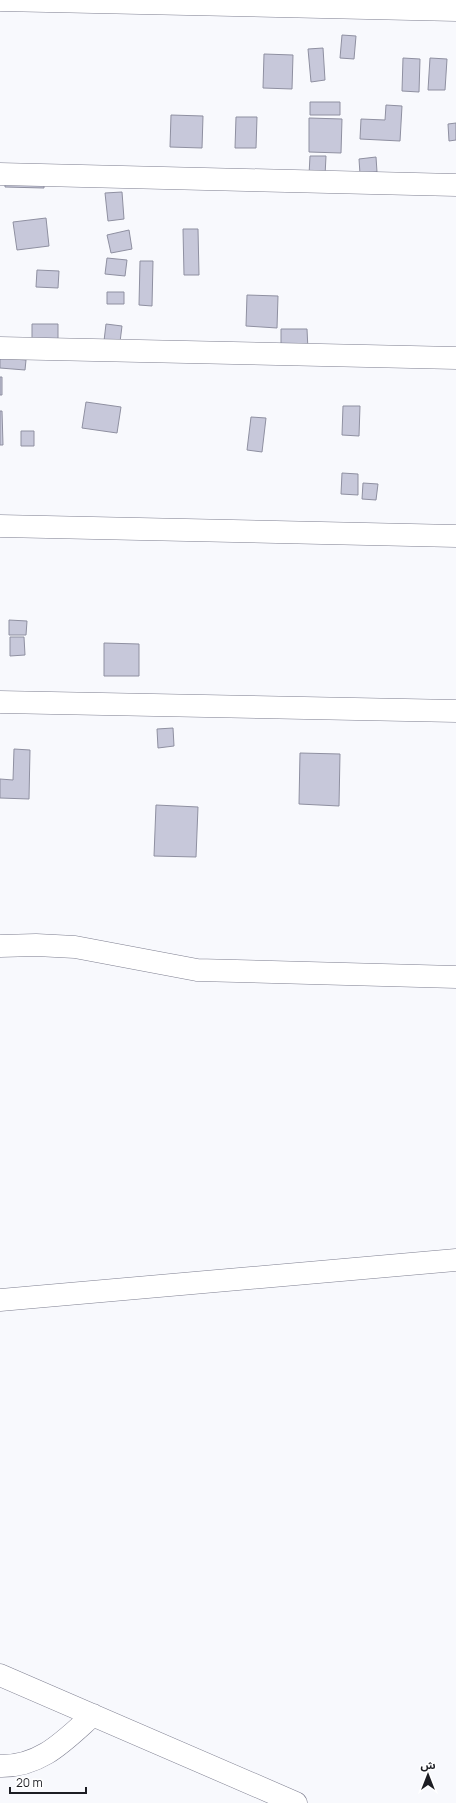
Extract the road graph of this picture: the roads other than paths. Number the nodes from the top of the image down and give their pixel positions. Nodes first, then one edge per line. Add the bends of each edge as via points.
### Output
1 (0, 0) edge
2 (456, 10) edge
3 (0, 174) edge
4 (456, 185) edge
5 (0, 348) edge
6 (456, 358) edge
7 (0, 526) edge
8 (456, 536) edge
9 (0, 702) edge
10 (456, 711) edge
11 (0, 946) edge
12 (456, 977) edge
13 (456, 1260) edge
14 (0, 1300) edge
15 (0, 1675) edge
16 (93, 1714) junction
17 (0, 1766) edge
18 (296, 1803) edge

1 - 2 street
3 - 4 street
5 - 6 street
7 - 8 street
9 - 10 street
11 - 12 street via 75,947 197,970
13 - 14 street
15 - 16 street
16 - 17 street via 57,1748 32,1761
16 - 18 street

